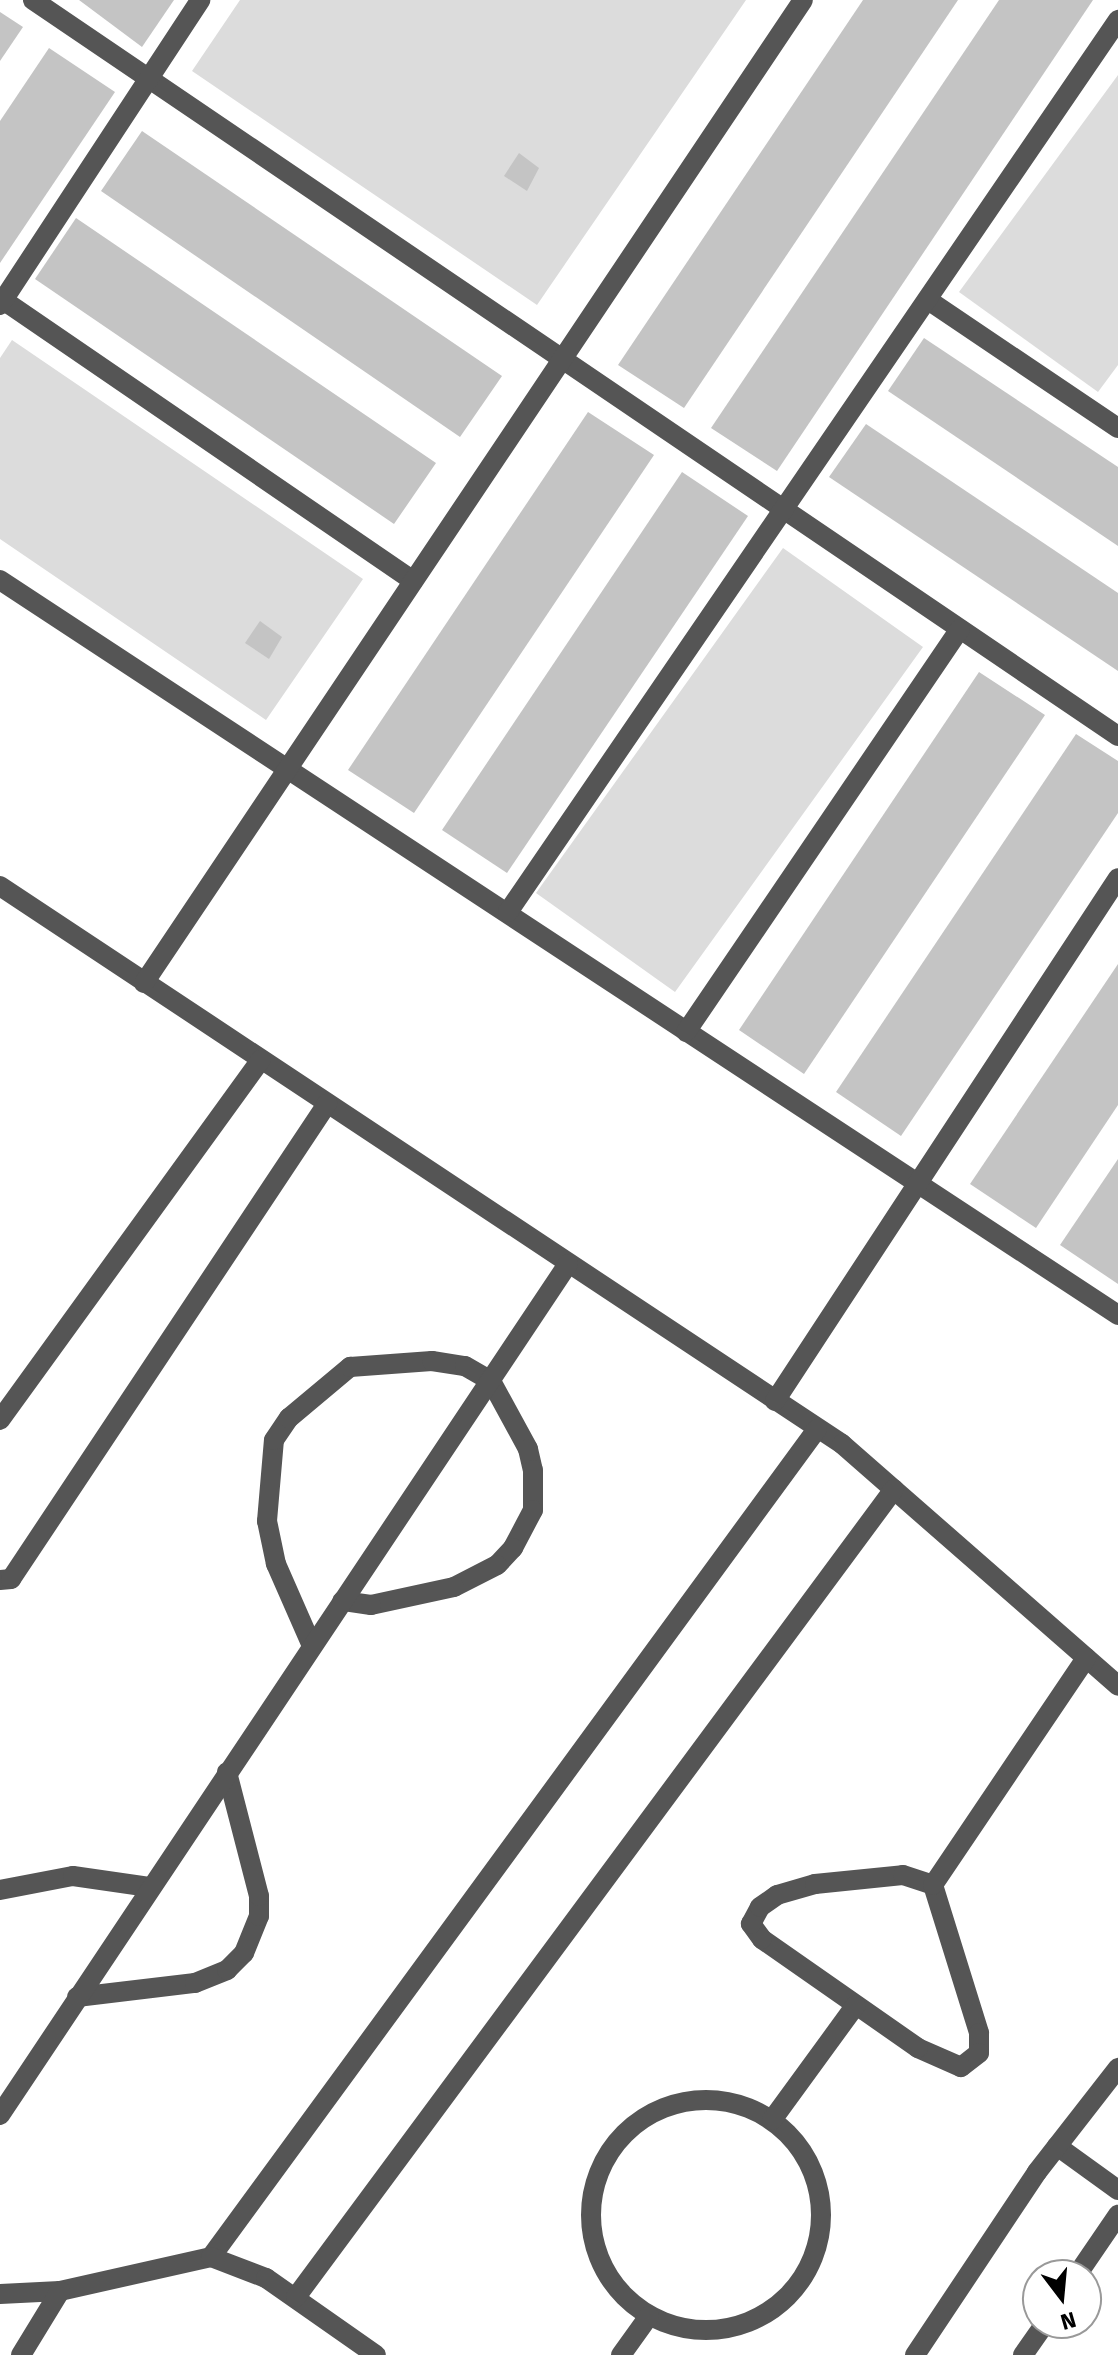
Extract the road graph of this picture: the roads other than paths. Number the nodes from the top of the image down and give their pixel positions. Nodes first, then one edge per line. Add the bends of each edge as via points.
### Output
1 (33, 0) edge
2 (200, 0) edge
3 (803, 0) edge
4 (1118, 20) edge
5 (150, 77) junction
6 (928, 300) junction
7 (1, 303) edge
8 (564, 357) junction
9 (1118, 428) edge
10 (787, 509) junction
11 (0, 580) edge
12 (413, 581) junction
13 (960, 629) junction
14 (1118, 736) edge
15 (286, 772) junction
16 (1118, 878) edge
17 (0, 886) edge
18 (508, 912) junction
19 (144, 983) junction
20 (686, 1032) junction
21 (261, 1060) junction
22 (327, 1104) junction
23 (919, 1181) junction
24 (568, 1264) junction
25 (1118, 1315) edge
26 (491, 1381) junction
27 (775, 1401) junction
28 (0, 1420) edge
29 (817, 1429) junction
30 (894, 1489) junction
31 (0, 1580) edge
32 (342, 1601) junction
33 (312, 1646) junction
34 (1086, 1658) junction
35 (1118, 1686) edge
36 (227, 1772) junction
37 (933, 1885) junction
38 (149, 1887) junction
39 (0, 1890) edge
40 (77, 1997) junction
41 (856, 2005) junction
42 (1118, 2068) edge
43 (0, 2115) edge
44 (772, 2120) junction
45 (1057, 2146) junction
46 (1118, 2190) edge
47 (1118, 2215) edge
48 (211, 2257) junction
49 (1088, 2259) edge
50 (60, 2291) junction
51 (0, 2294) edge
52 (296, 2297) junction
53 (649, 2316) junction
54 (21, 2355) edge
55 (376, 2355) edge
56 (621, 2355) edge
57 (915, 2355) edge

1 - 5 street
2 - 5 street
3 - 8 street
4 - 6 street
5 - 7 street
5 - 8 street
6 - 9 street
6 - 10 street
7 - 12 street
8 - 10 street
8 - 12 street
10 - 13 street
10 - 18 street
11 - 15 street
12 - 15 street
13 - 14 street
13 - 20 street
15 - 18 street
15 - 19 street
16 - 23 street
17 - 19 street
18 - 20 street
19 - 21 street
20 - 23 street
21 - 22 street
21 - 28 street
22 - 24 street
22 - 31 street via 11,1579
23 - 25 street
23 - 27 street
24 - 26 street
24 - 27 street
26 - 32 street
26 - 32 street via 533,1470 533,1510 513,1548 497,1565 454,1587 382,1603
26 - 33 street via 465,1366 432,1361 350,1367 289,1418 274,1440 267,1521 276,1564
27 - 29 street
29 - 30 street
29 - 48 street
30 - 34 street
30 - 52 street
32 - 33 street
33 - 36 street
34 - 35 street
34 - 37 street
36 - 38 street
36 - 40 street via 259,1896 259,1916 244,1953 227,1970 195,1983
37 - 41 street via 972,2000 979,2053 961,2067 944,2062
37 - 41 street via 903,1875 815,1884 777,1895 760,1907 751,1924 762,1939
38 - 39 street via 73,1876
38 - 40 street
40 - 43 street
41 - 44 street
42 - 45 street
44 - 53 street via 800,2147 817,2182 822,2220 813,2259 792,2291 772,2308 725,2329 686,2329
44 - 53 street via 738,2104 701,2100 676,2105 632,2126 607,2154 593,2189 591,2226 597,2250 620,2293
45 - 46 street
45 - 57 street
47 - 49 street
48 - 50 street
48 - 52 street
50 - 51 street
50 - 54 street
52 - 55 street
53 - 56 street

